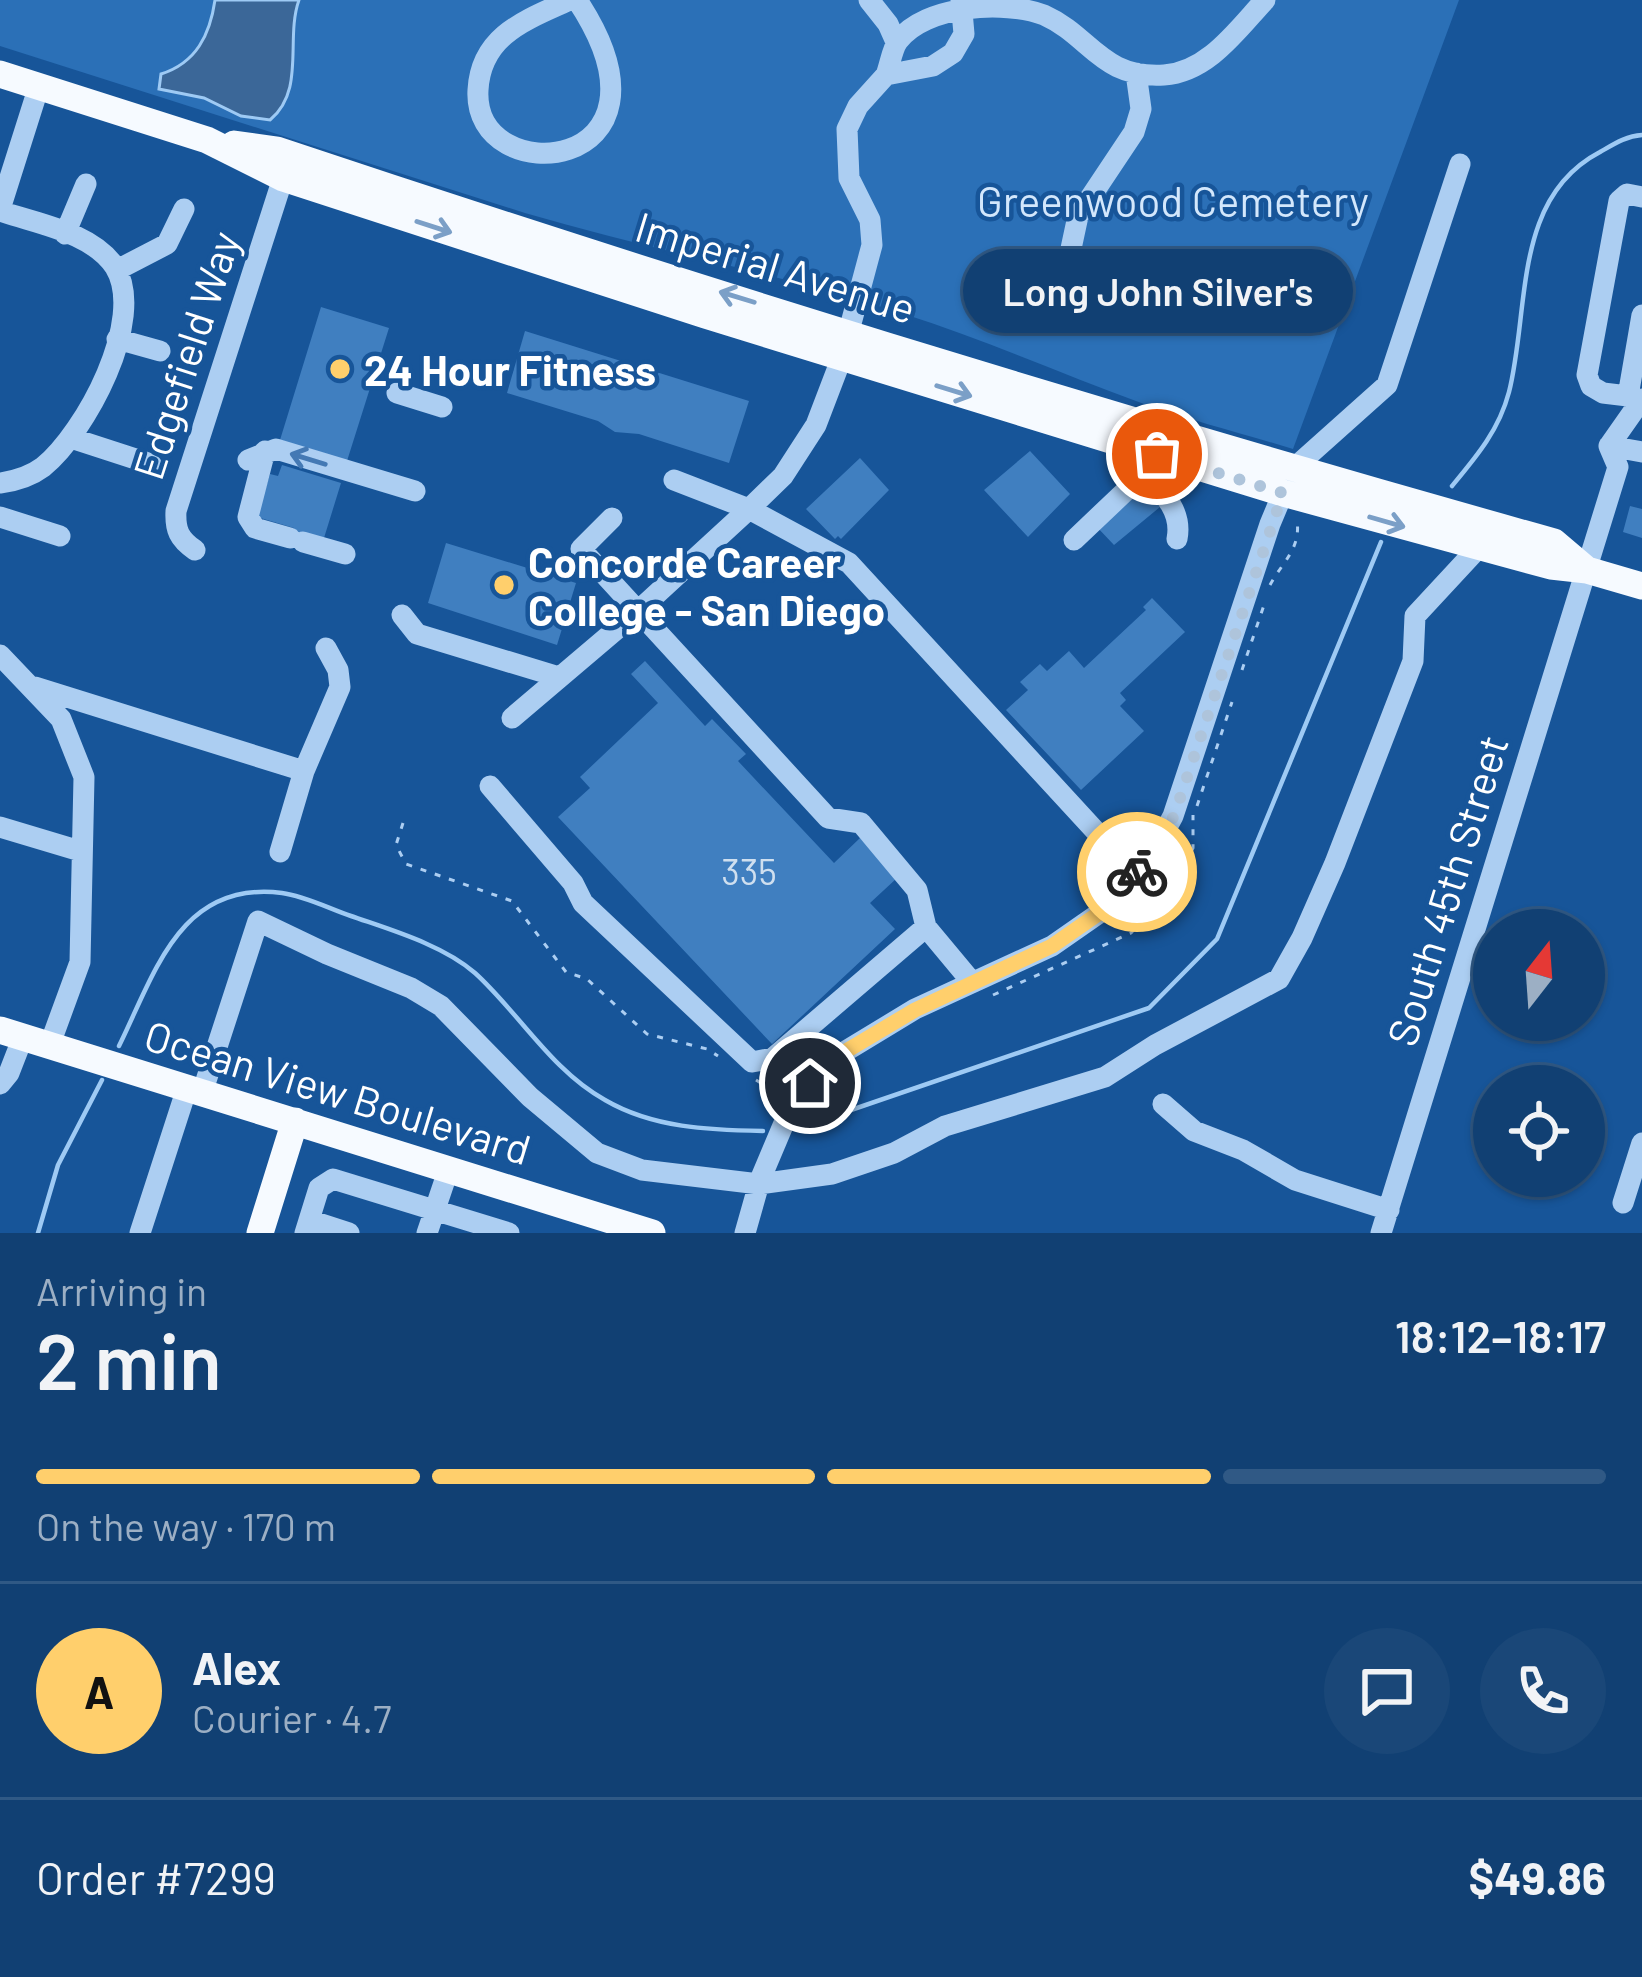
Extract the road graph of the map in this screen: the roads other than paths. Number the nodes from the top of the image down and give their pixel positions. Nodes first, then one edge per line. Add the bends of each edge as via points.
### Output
1 (573, 0) edge
2 (868, 0) edge
3 (1265, 0) edge
4 (963, 4) edge
5 (896, 43) junction
6 (1136, 73) junction
7 (0, 74) edge
8 (886, 76) junction
9 (39, 86) junction
10 (207, 140) junction
11 (1460, 164) dead end
12 (283, 178) junction
13 (86, 184) dead end
14 (397, 190) junction
15 (1642, 196) edge
16 (184, 209) dead end
17 (0, 210) edge
18 (65, 234) junction
19 (117, 270) junction
20 (1277, 313) dead end
21 (1642, 315) edge
22 (117, 340) junction
23 (846, 344) junction
24 (160, 351) dead end
25 (397, 393) dead end
26 (1636, 398) edge
27 (442, 407) dead end
28 (71, 438) junction
29 (1609, 446) junction
30 (1642, 452) edge
31 (151, 464) dead end
32 (674, 480) dead end
33 (1288, 481) junction
34 (2, 488) edge
35 (415, 491) dead end
36 (749, 509) junction
37 (0, 517) edge
38 (613, 518) dead end
39 (60, 536) dead end
40 (1177, 538) dead end
41 (1074, 540) dead end
42 (1479, 547) junction
43 (195, 550) dead end
44 (345, 554) dead end
45 (1587, 570) junction
46 (1642, 586) edge
47 (638, 611) junction
48 (402, 616) dead end
49 (326, 648) dead end
50 (0, 656) edge
51 (559, 677) junction
52 (34, 686) junction
53 (512, 718) dead end
54 (304, 771) junction
55 (490, 786) dead end
56 (0, 826) edge
57 (80, 851) junction
58 (280, 852) dead end
59 (1135, 874) junction
60 (926, 927) junction
61 (971, 981) junction
62 (24, 1037) edge
63 (0, 1084) edge
64 (195, 1091) junction
65 (1163, 1104) dead end
66 (295, 1121) junction
67 (1642, 1143) edge
68 (448, 1171) junction
69 (759, 1184) junction
70 (529, 1196) junction
71 (1623, 1203) dead end
72 (1389, 1210) junction
73 (431, 1222) edge
74 (307, 1226) edge
75 (471, 1228) edge
76 (140, 1233) edge
77 (260, 1233) edge
78 (349, 1233) edge
79 (513, 1233) edge
80 (652, 1233) edge
81 (745, 1233) edge
82 (1382, 1233) edge

1 - 1 street via 516,25 491,45 480,73 478,105 487,122 532,154 586,143 610,105 610,71
2 - 5 street
3 - 6 street via 1214,55 1187,70
4 - 5 street via 926,18
4 - 6 street via 1039,12 1103,62
4 - 8 street via 964,34 953,53
5 - 8 street
6 - 20 street via 1141,110 1134,132 1078,216 1069,258 1090,284 1122,294
7 - 9 main road, Imperial Avenue
8 - 23 street via 847,129 849,178 870,220 872,245
9 - 10 main road, Imperial Avenue
9 - 17 street
10 - 12 main road, Imperial Avenue
10 - 14 main road, Imperial Avenue via 277,150
11 - 33 street via 1387,385
12 - 14 main road via 293,169 373,192
12 -> 23 main road, Imperial Avenue
12 - 43 street, Edgefield Way via 176,511 176,529
13 - 18 street
23 -> 14 main road, Imperial Avenue
15 - 26 street via 1619,201 1588,375 1603,393
16 - 19 street via 167,244
17 - 18 street
18 - 19 street via 95,244
19 - 22 street via 124,304
21 - 26 street
22 - 24 street
22 - 28 street via 103,389
23 - 33 main road, Imperial Avenue
23 - 36 street via 816,425 783,476
25 - 27 street
26 - 29 street
28 - 31 street
28 - 34 street via 44,466
29 - 30 street
29 - 45 street, South 45th Street via 1618,466
32 - 36 street
33 -> 42 main road, Imperial Avenue
33 - 45 main road, Imperial Avenue via 1554,542
33 - 59 street via 1174,816
35 -> 44 street via 276,449 256,456 248,517 255,528
36 - 47 street
36 - 59 street via 849,563
37 - 39 street
38 - 47 street via 581,549
40 - 41 street via 1175,511 1145,480
42 - 45 main road, Imperial Avenue
42 - 69 street via 1415,616 1413,661 1335,863 1279,979 1105,1077 945,1126 832,1174
45 - 46 main road, Imperial Avenue
45 - 72 street, South 45th Street
47 - 51 street
47 - 60 street via 828,818 861,823 917,890
48 - 51 street via 417,634
49 - 54 street via 340,687
50 - 52 street
51 - 53 street
52 - 54 street
52 - 57 street via 61,719 84,777
54 - 58 street
55 - 60 street via 583,903 752,1062 773,1058
56 - 57 street
57 - 62 street via 80,962
59 - 61 street via 1108,907 1052,946
60 - 61 street
61 - 69 street via 826,1063 794,1104
62 - 63 street
62 - 64 main road, Ocean View Boulevard
64 - 66 main road, Ocean View Boulevard
64 - 69 street via 258,921 441,1006 597,1153 642,1170
64 - 76 street
65 - 72 street via 1194,1131 1294,1180
66 - 68 main road, Ocean View Boulevard
66 - 77 main road
67 - 71 street
68 - 70 main road, Ocean View Boulevard
68 - 73 street
69 - 81 street
70 - 79 street
70 - 80 main road, Ocean View Boulevard
72 - 82 street, South 45th Street
73 - 74 street via 333,1179 319,1188
73 - 75 street
74 - 78 street
75 - 79 street

